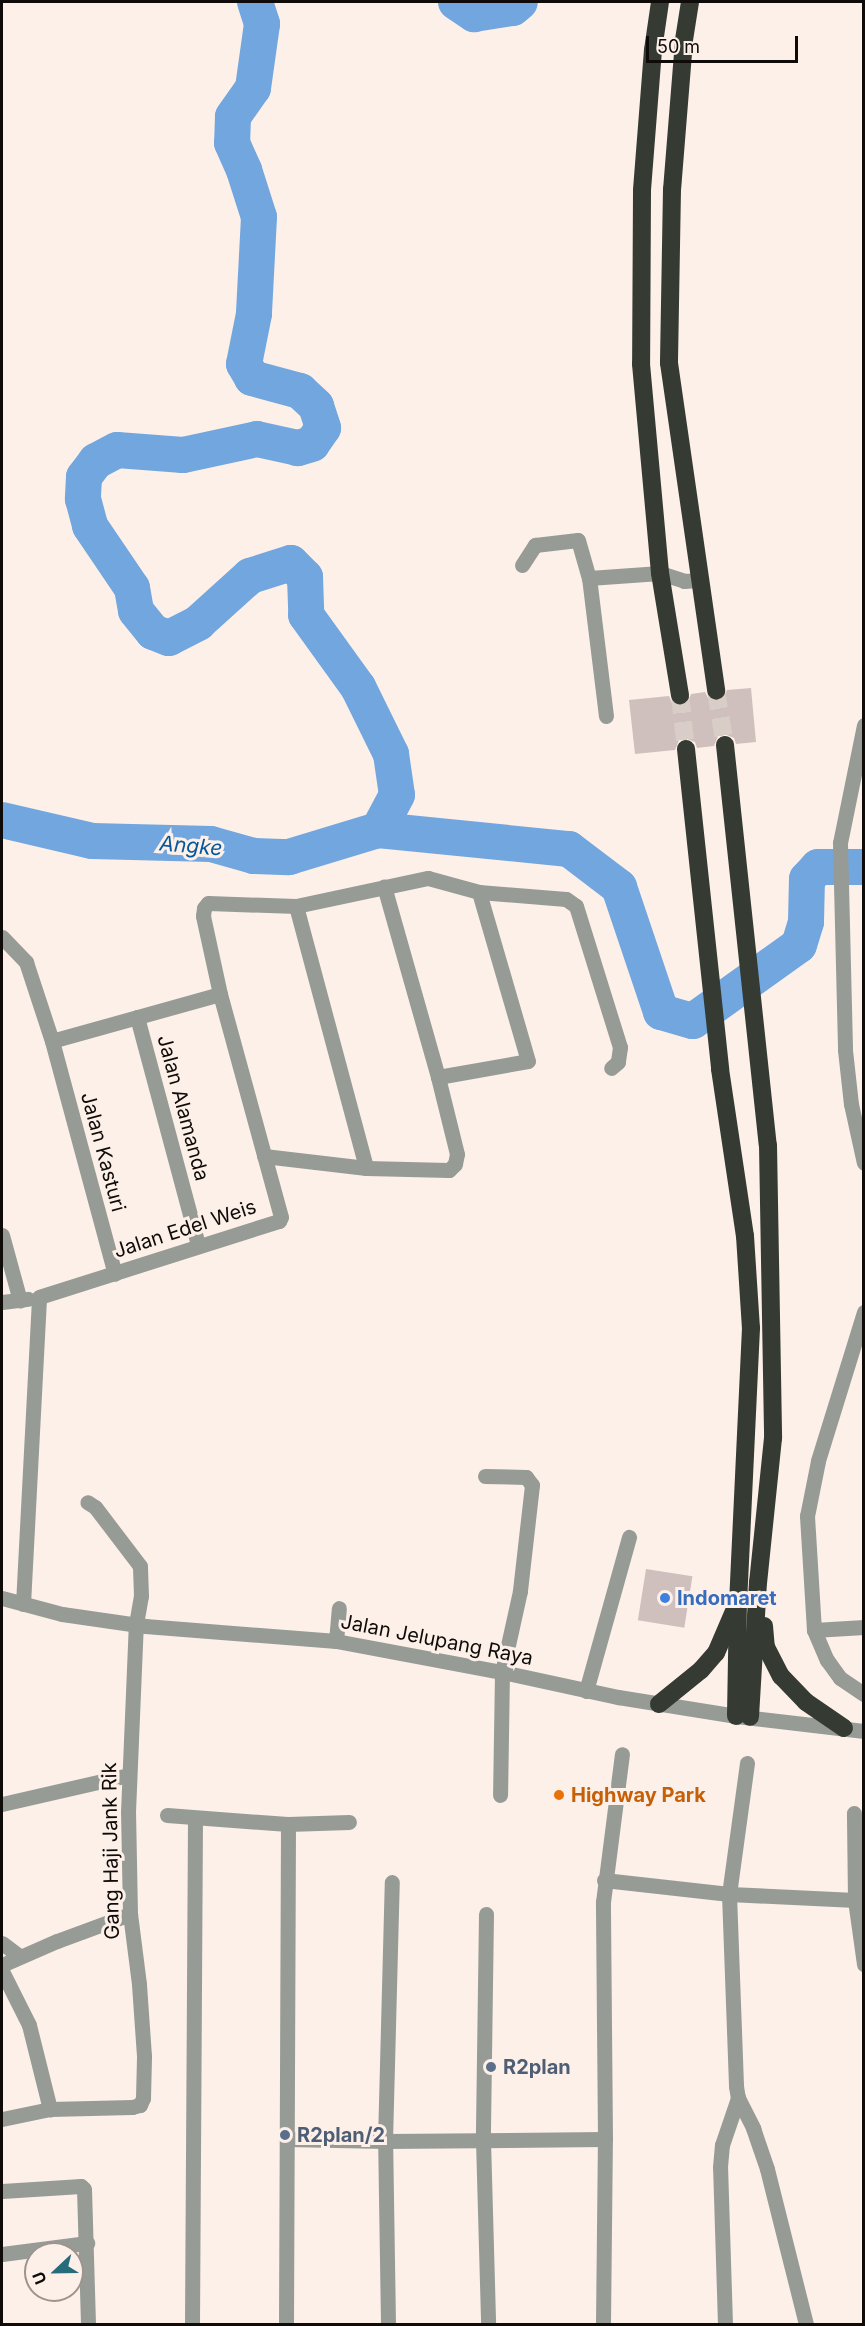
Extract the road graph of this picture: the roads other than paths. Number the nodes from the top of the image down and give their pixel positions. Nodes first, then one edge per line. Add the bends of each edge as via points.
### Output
1 (660, 2) edge
2 (690, 2) edge
3 (522, 565) dead end
4 (660, 573) junction
5 (589, 578) junction
6 (700, 580) junction
7 (716, 691) tunnel mouth
8 (680, 695) tunnel mouth
9 (606, 716) dead end
10 (864, 725) edge
11 (725, 745) tunnel mouth
12 (686, 749) tunnel mouth
13 (384, 886) junction
14 (479, 892) junction
15 (296, 906) junction
16 (2, 937) edge
17 (220, 994) junction
18 (137, 1017) junction
19 (52, 1041) junction
20 (611, 1068) dead end
21 (438, 1077) junction
22 (264, 1156) junction
23 (864, 1163) edge
24 (366, 1168) junction
25 (2, 1235) edge
26 (198, 1245) junction
27 (115, 1274) junction
28 (39, 1297) junction
29 (20, 1301) junction
30 (2, 1302) edge
31 (864, 1312) edge
32 (484, 1476) dead end
33 (87, 1503) dead end
34 (629, 1537) dead end
35 (758, 1582) junction
36 (2, 1598) edge
37 (738, 1601) junction
38 (23, 1604) junction
39 (339, 1608) dead end
40 (136, 1624) junction
41 (864, 1627) edge
42 (814, 1630) junction
43 (336, 1641) junction
44 (502, 1672) junction
45 (586, 1691) junction
46 (864, 1694) edge
47 (659, 1704) junction
48 (743, 1717) junction
49 (844, 1728) junction
50 (864, 1731) edge
51 (622, 1754) dead end
52 (747, 1762) dead end
53 (129, 1774) junction
54 (500, 1796) dead end
55 (2, 1804) edge
56 (854, 1813) dead end
57 (167, 1815) dead end
58 (195, 1818) junction
59 (349, 1822) dead end
60 (288, 1824) junction
61 (604, 1880) junction
62 (392, 1882) dead end
63 (729, 1894) junction
64 (855, 1900) junction
65 (130, 1914) junction
66 (486, 1914) dead end
67 (2, 1944) edge
68 (19, 1956) junction
69 (864, 1964) edge
70 (2, 1965) edge
71 (2, 1971) edge
72 (738, 2098) junction
73 (50, 2109) junction
74 (2, 2119) edge
75 (287, 2139) junction
76 (605, 2139) junction
77 (483, 2140) junction
78 (385, 2141) junction
79 (2, 2191) edge
80 (87, 2243) junction
81 (2, 2254) edge
82 (88, 2325) edge
83 (192, 2325) edge
84 (286, 2325) edge
85 (388, 2325) edge
86 (488, 2325) edge
87 (603, 2325) edge
88 (725, 2325) edge
89 (806, 2325) edge

1 - 4 highway via 642,192 641,364
2 - 6 highway via 672,189 669,363
3 - 5 street via 535,545 578,540
4 - 5 street
4 - 6 street via 684,581
4 - 8 highway
5 - 9 street
6 - 7 highway
10 - 23 street via 840,843 845,1050 851,1104
11 - 35 highway via 768,1145 773,1438
12 - 37 highway via 720,1069 745,1236 751,1328
13 - 14 street via 428,878
13 - 15 street
13 - 21 street
14 - 20 street via 572,902 620,1047 618,1062
14 - 21 street via 528,1061
15 - 17 street, Jalan Edel Weis via 208,903 204,908
15 - 24 street
16 - 19 street, Jalan Kasturi via 27,962
17 - 18 street
17 - 22 street, Jalan Edel Weis
18 - 19 street
18 - 26 street, Jalan Alamanda
19 - 27 street, Jalan Kasturi
21 - 24 street via 457,1154 455,1164 449,1170
22 - 24 street
22 - 26 street, Jalan Edel Weis via 281,1212 279,1221
25 - 29 street
26 - 27 street, Jalan Edel Weis
27 - 28 street, Jalan Edel Weis
28 - 29 street, Jalan Edel Weis
28 - 38 street
29 - 30 street, Jalan Edel Weis
31 - 42 street via 818,1461 807,1516
32 - 44 street via 526,1477 532,1485 520,1591
33 - 40 street, Gang Haji Jank Rik via 95,1507 140,1566 141,1596
34 - 45 street
35 - 48 highway
35 - 49 highway via 766,1647 781,1676 806,1702
36 - 38 street, Jalan Jelupang Raya
37 - 47 highway via 716,1653
37 - 48 highway
38 - 40 street, Jalan Jelupang Raya via 62,1614
39 - 43 street
40 - 43 street, Jalan Jelupang Raya
40 - 53 street, Gang Haji Jank Rik
41 - 42 street
42 - 46 street via 840,1678
43 - 44 street, Jalan Jelupang Raya
44 - 45 street, Jalan Jelupang Raya
44 - 54 street
45 - 47 street, Jalan Jelupang Raya
47 - 48 street, Jalan Jelupang Raya
48 - 49 street, Jalan Jelupang Raya
49 - 50 street, Jalan Jelupang Raya
51 - 61 street
52 - 63 street
53 - 55 street
53 - 65 street, Gang Haji Jank Rik
56 - 64 street
57 - 58 street
58 - 60 street
58 - 83 street
59 - 60 street
60 - 75 street
61 - 63 street
61 - 76 street
62 - 78 street
63 - 64 street
63 - 72 street
64 - 69 street
65 - 68 street
65 - 73 street, Gang Haji Jank Rik via 144,2056 143,2098 140,2105 132,2107
66 - 77 street
67 - 68 street
68 - 70 street
71 - 73 street via 29,2025
72 - 88 street via 722,2145 720,2167
72 - 89 street via 767,2169
73 - 74 street
75 - 78 street
75 - 84 street
76 - 77 street
76 - 87 street
77 - 78 street
77 - 86 street
78 - 85 street
79 - 80 street via 81,2186
80 - 81 street
80 - 82 street

